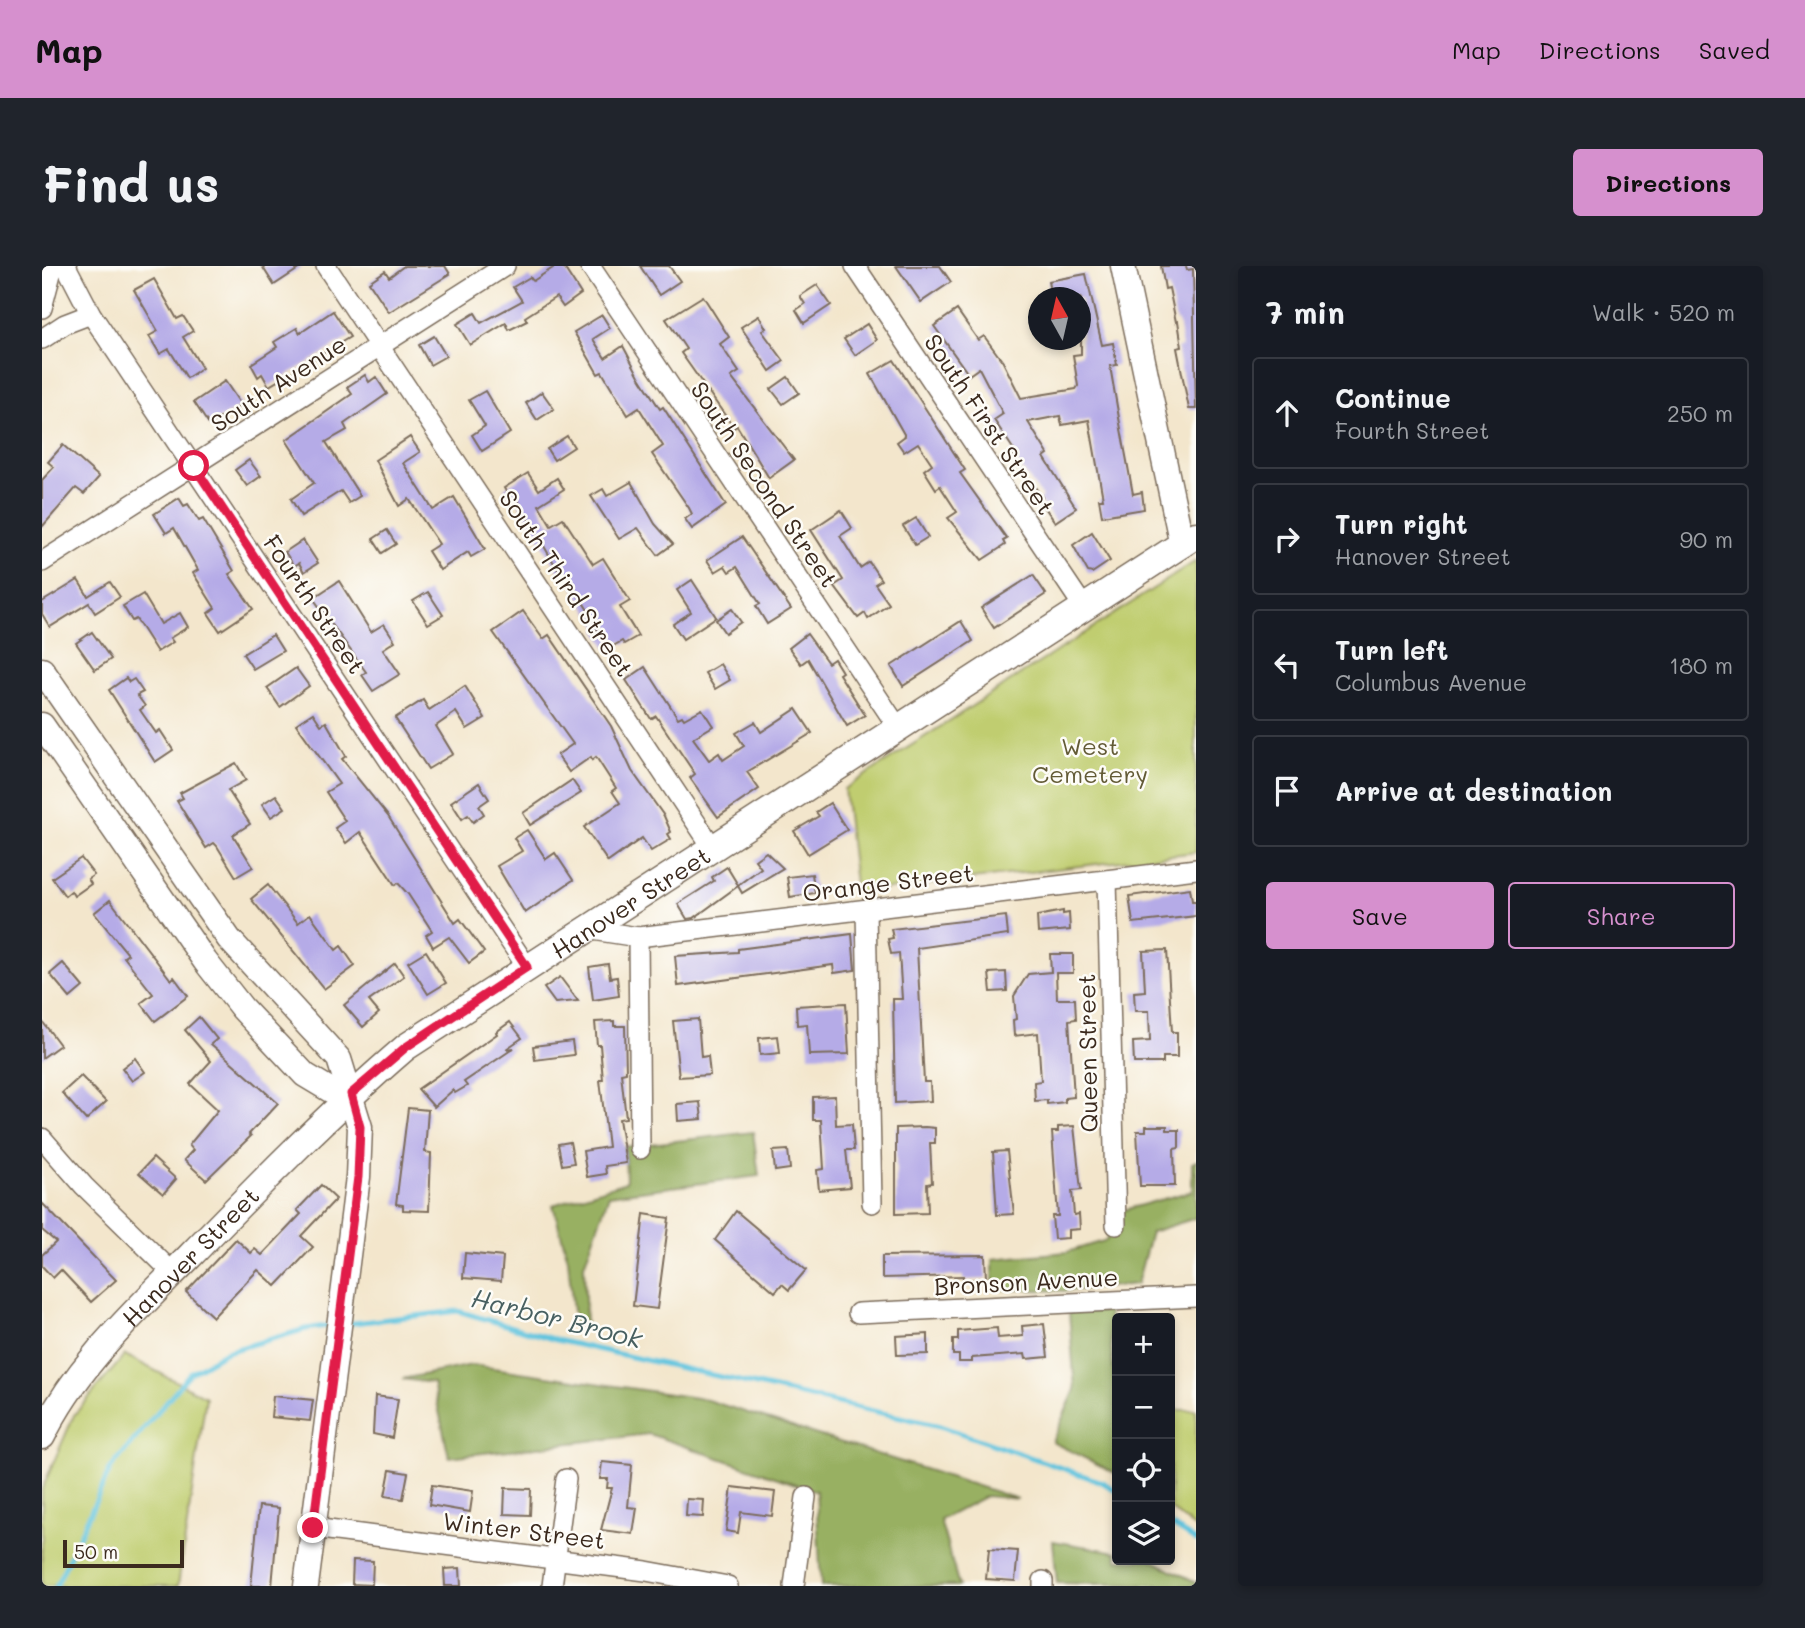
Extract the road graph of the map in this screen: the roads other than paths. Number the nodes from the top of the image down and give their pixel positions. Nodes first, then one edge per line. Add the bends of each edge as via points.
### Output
1 (53, 266) edge
2 (66, 266) edge
3 (326, 266) edge
4 (505, 266) edge
5 (590, 266) edge
6 (855, 266) edge
7 (1123, 266) edge
8 (42, 308) edge
9 (91, 314) junction
10 (42, 338) edge
11 (380, 346) junction
12 (194, 466) junction
13 (1189, 540) edge
14 (42, 562) edge
15 (1085, 609) junction
16 (42, 670) edge
17 (42, 725) edge
18 (899, 729) junction
19 (144, 814) junction
20 (114, 832) junction
21 (713, 848) junction
22 (1196, 869) edge
23 (1107, 880) junction
24 (866, 910) junction
25 (586, 929) junction
26 (638, 937) junction
27 (232, 943) junction
28 (205, 961) junction
29 (527, 967) junction
30 (351, 1094) junction
31 (42, 1138) edge
32 (640, 1149) dead end
33 (872, 1203) dead end
34 (1116, 1225) dead end
35 (173, 1273) junction
36 (1196, 1297) edge
37 (858, 1313) dead end
38 (42, 1436) edge
39 (566, 1479) dead end
40 (806, 1497) dead end
41 (313, 1528) junction
42 (555, 1559) junction
43 (306, 1586) edge
44 (552, 1586) edge
45 (728, 1586) edge
46 (794, 1586) edge

1 - 8 street
2 - 9 street, Fourth Street
3 - 11 street, South Third Street
4 - 11 street, South Avenue
5 - 18 street, South Second Street
6 - 15 street, South First Street
7 - 13 street
9 - 10 street
9 - 12 street, Fourth Street
11 - 12 street, South Avenue
11 - 21 street, South Third Street
12 - 14 street, South Avenue
12 - 29 street, Fourth Street
13 - 15 main road, Hanover Street
15 - 18 main road, Hanover Street
16 - 19 street
17 - 20 street
18 - 21 main road, Hanover Street
19 - 20 street
19 - 27 street
20 - 28 street
21 - 25 main road, Hanover Street
22 - 23 street, Orange Street
23 - 24 street, Orange Street
23 - 34 street, Queen Street
24 - 26 street, Orange Street
24 - 33 street
25 - 26 street, Orange Street
25 - 29 main road, Hanover Street
26 - 32 street
27 - 28 street
27 - 30 street via 329,1045 346,1074
28 - 30 street via 305,1074 330,1090
29 - 30 main road, Hanover Street via 406,1047
30 - 35 main road, Hanover Street
30 - 41 street via 361,1143
31 - 35 street
35 - 38 main road, Hanover Street via 77,1378
36 - 37 street, Bronson Avenue
39 - 42 street
40 - 46 street
41 - 42 street, Winter Street
41 - 43 street
42 - 44 street
42 - 45 street, Winter Street

